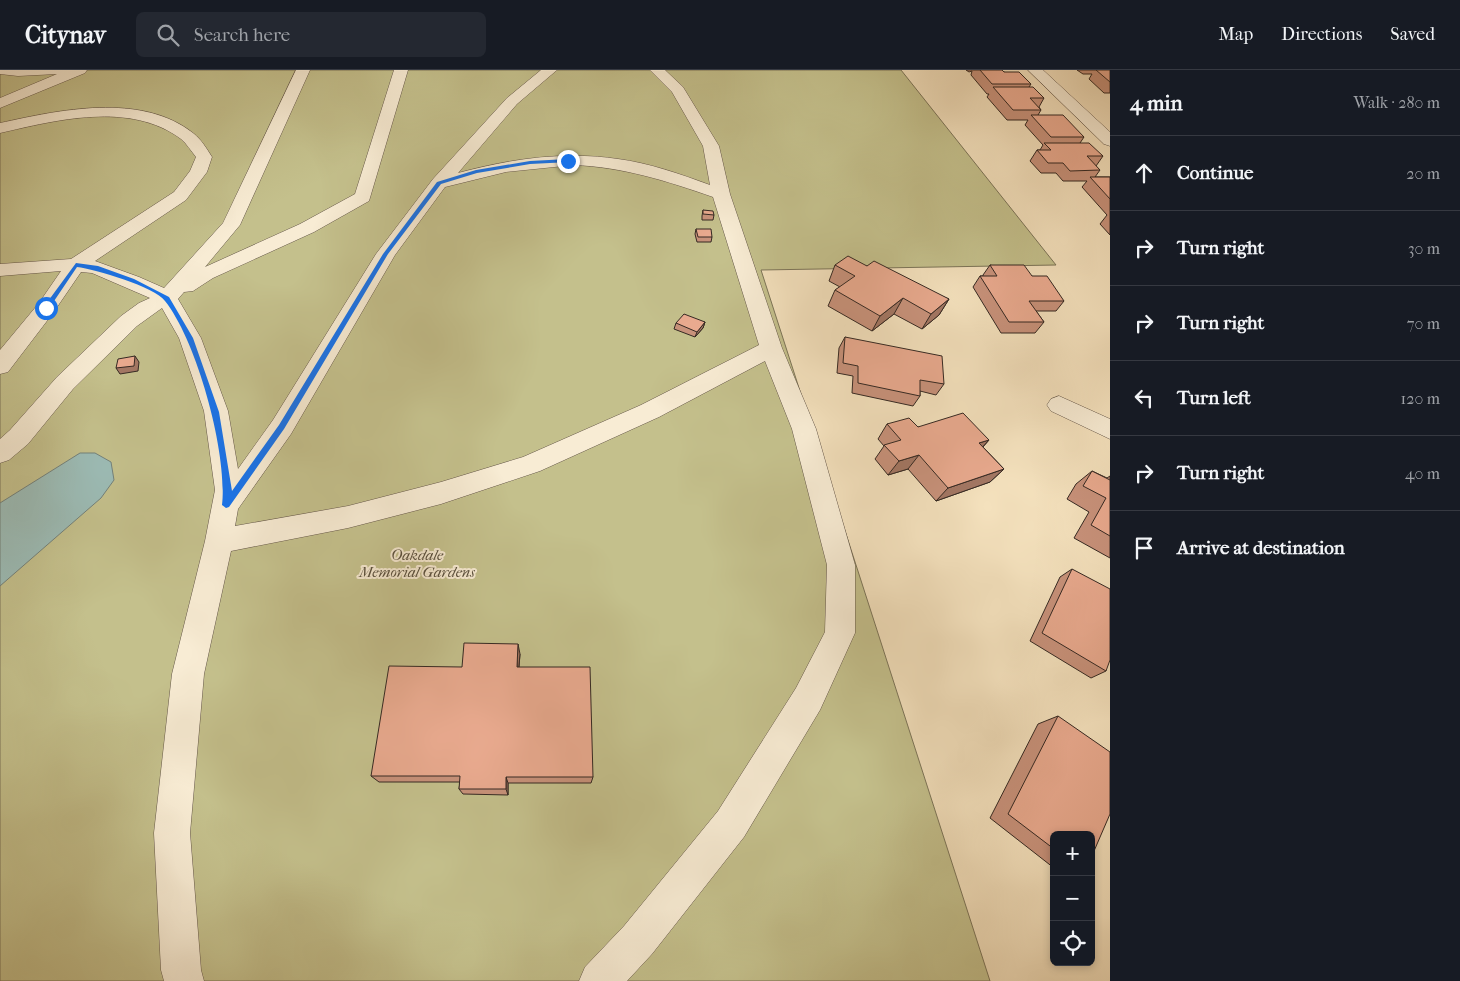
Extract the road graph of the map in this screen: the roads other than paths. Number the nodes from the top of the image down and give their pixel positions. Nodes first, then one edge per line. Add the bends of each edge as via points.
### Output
1 (2, 70) edge
2 (59, 70) edge
3 (80, 70) edge
4 (303, 70) edge
5 (401, 70) edge
6 (550, 70) edge
7 (657, 70) edge
8 (1035, 70) edge
9 (0, 103) edge
10 (0, 128) edge
11 (1110, 141) edge
12 (439, 183) junction
13 (721, 194) junction
14 (76, 265) junction
15 (0, 270) edge
16 (167, 298) junction
17 (771, 348) junction
18 (0, 366) edge
19 (1059, 405) dead end
20 (1110, 430) edge
21 (0, 453) edge
22 (226, 505) junction
23 (219, 541) junction
24 (184, 981) edge
25 (598, 981) edge

1 - 2 street
3 - 9 street
4 - 16 street via 231,225
5 - 16 street via 363,197 307,228 206,274
6 - 12 street via 512,101
7 - 13 street via 678,90 711,146
8 - 11 street
10 - 14 street via 53,117 136,114 188,137 204,157 198,172 180,196
12 - 13 street via 476,172 530,163 568,161 618,164
12 - 22 street via 386,254 282,427
13 - 17 street
14 - 15 street
14 - 16 street via 132,280
14 - 18 street
16 - 21 street via 129,321
16 - 22 street via 190,338 216,412 228,490
17 - 23 street via 650,411 531,464 441,493 348,517
17 - 25 street via 804,429 841,566 840,633 808,699 731,824 638,940
19 - 20 street
22 - 23 street
23 - 24 street via 188,674 172,833

